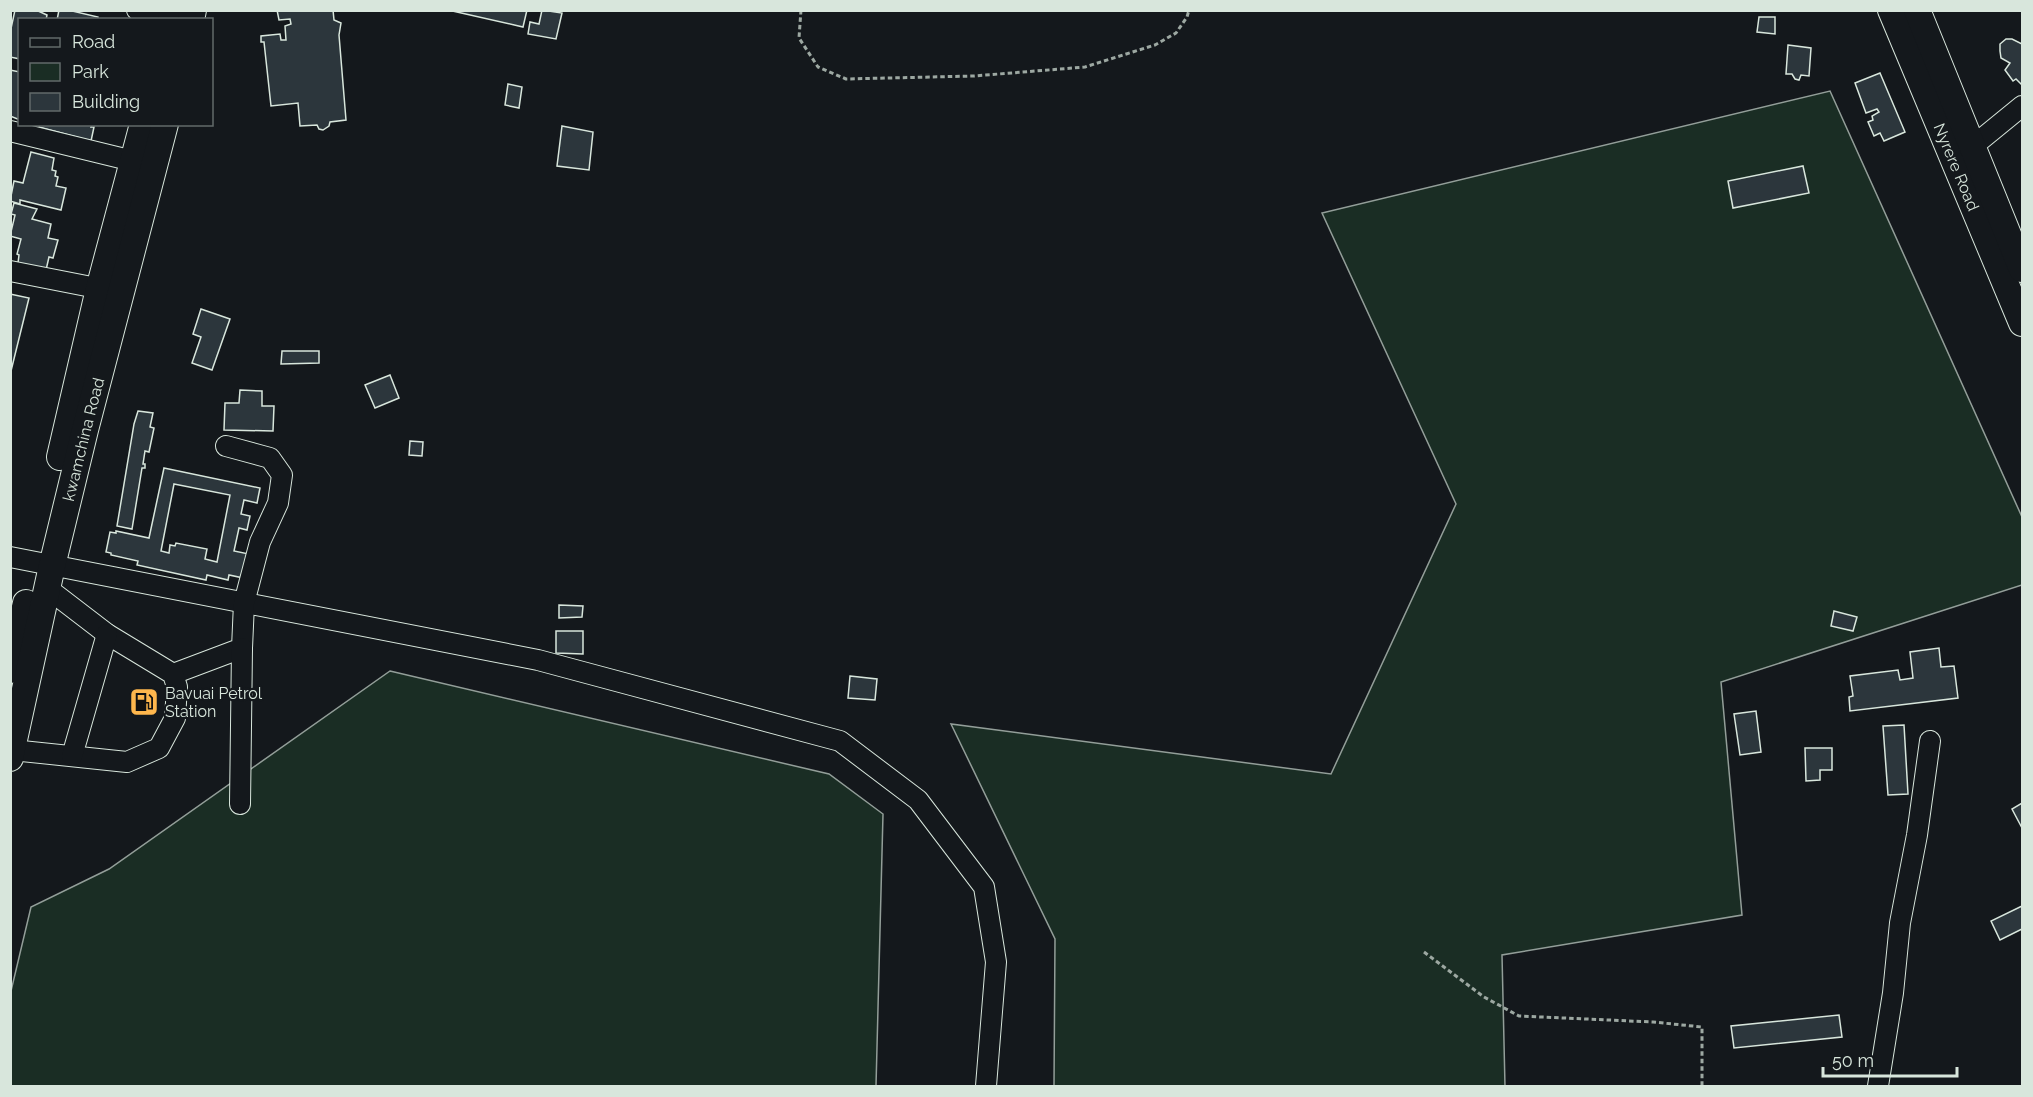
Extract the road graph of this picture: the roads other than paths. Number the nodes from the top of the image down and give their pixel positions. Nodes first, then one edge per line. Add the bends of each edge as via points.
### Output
1 (137, 10) edge
2 (1891, 10) edge
3 (1917, 10) edge
4 (180, 16) edge
5 (2022, 106) edge
6 (142, 126) edge
7 (164, 126) edge
8 (10, 131) edge
9 (1963, 151) junction
10 (133, 161) junction
11 (2021, 263) edge
12 (10, 271) edge
13 (110, 291) junction
14 (2022, 322) edge
15 (226, 447) dead end
16 (10, 557) edge
17 (45, 572) junction
18 (244, 603) junction
19 (107, 634) junction
20 (242, 648) junction
21 (10, 670) edge
22 (173, 674) junction
23 (1930, 741) dead end
24 (11, 754) edge
25 (72, 756) junction
26 (240, 804) dead end
27 (986, 1086) edge
28 (1878, 1086) edge

1 - 4 street
2 - 9 main road, Nyrere Road
3 - 9 main road, Nyrere Road
5 - 9 street
6 - 10 main road, kwamchina Road
7 - 13 main road, kwamchina Road
8 - 10 street
9 - 11 main road, Nyrere Road
9 - 14 main road, Nyrere Road
10 - 13 main road, kwamchina Road
12 - 13 street
13 - 17 main road, kwamchina Road
15 - 18 street via 270,458 282,475 278,504 260,542
16 - 17 street
17 - 18 street
17 - 19 street
17 - 21 main road, kwamchina Road
17 - 24 main road, kwamchina Road
18 - 20 street
18 - 27 street via 538,660 840,741 918,800 984,886 996,962
19 - 22 street
19 - 25 street
20 - 22 street
20 - 26 street
22 - 25 street via 177,687 175,718 159,748 127,762
23 - 28 street
24 - 25 street

